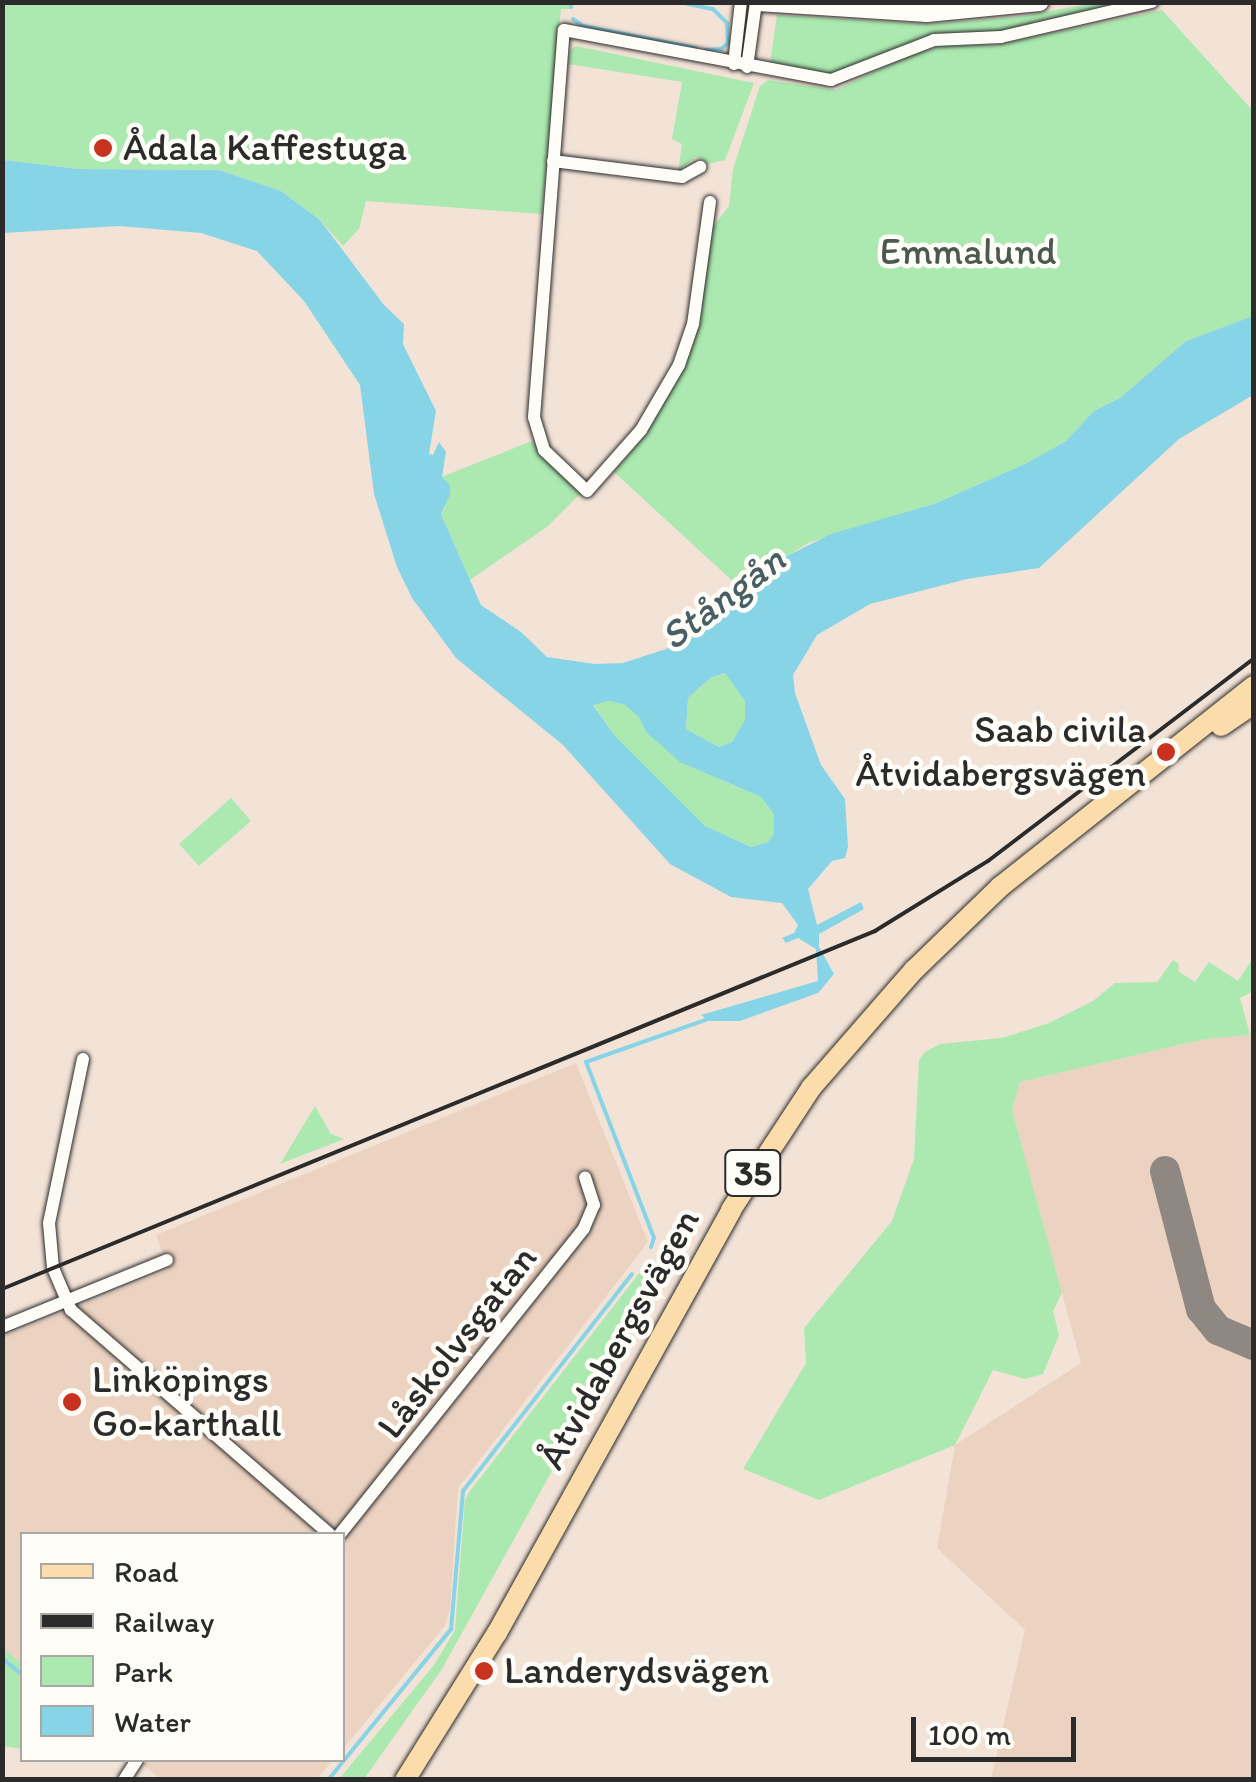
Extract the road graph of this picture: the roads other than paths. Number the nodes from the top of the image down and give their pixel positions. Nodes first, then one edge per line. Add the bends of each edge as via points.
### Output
1 (741, 2) edge
2 (757, 2) edge
3 (1038, 2) edge
4 (1152, 2) edge
5 (740, 65) junction
6 (553, 161) junction
7 (700, 167) dead end
8 (710, 202) dead end
9 (1254, 686) edge
10 (1254, 704) edge
11 (1114, 795) junction
12 (83, 1059) dead end
13 (585, 1177) dead end
14 (167, 1260) dead end
15 (67, 1301) junction
16 (2, 1327) edge
17 (328, 1532) edge
18 (342, 1532) edge
19 (497, 1633) junction
20 (405, 1780) edge
21 (420, 1780) edge

1 - 5 street
2 - 3 main road via 927,13
2 - 5 street
4 - 5 street via 1001,37 934,40 832,80
5 - 6 street via 564,30
6 - 7 street via 682,177
6 - 8 street via 534,417 544,450 587,491 641,430 679,365 693,324
9 - 11 main road, Åtvidabergsvägen / 35
10 - 11 main road, Åtvidabergsvägen / 35
11 - 19 main road, Åtvidabergsvägen / 35 via 954,929 811,1088 730,1210
12 - 15 street via 50,1223 50,1255
13 - 18 street, Låskolvsgatan via 594,1205 584,1228
14 - 15 street
15 - 16 street
15 - 17 street via 82,1324
19 - 20 main road, Åtvidabergsvägen / 35
19 - 21 main road, Åtvidabergsvägen / 35 via 484,1670

